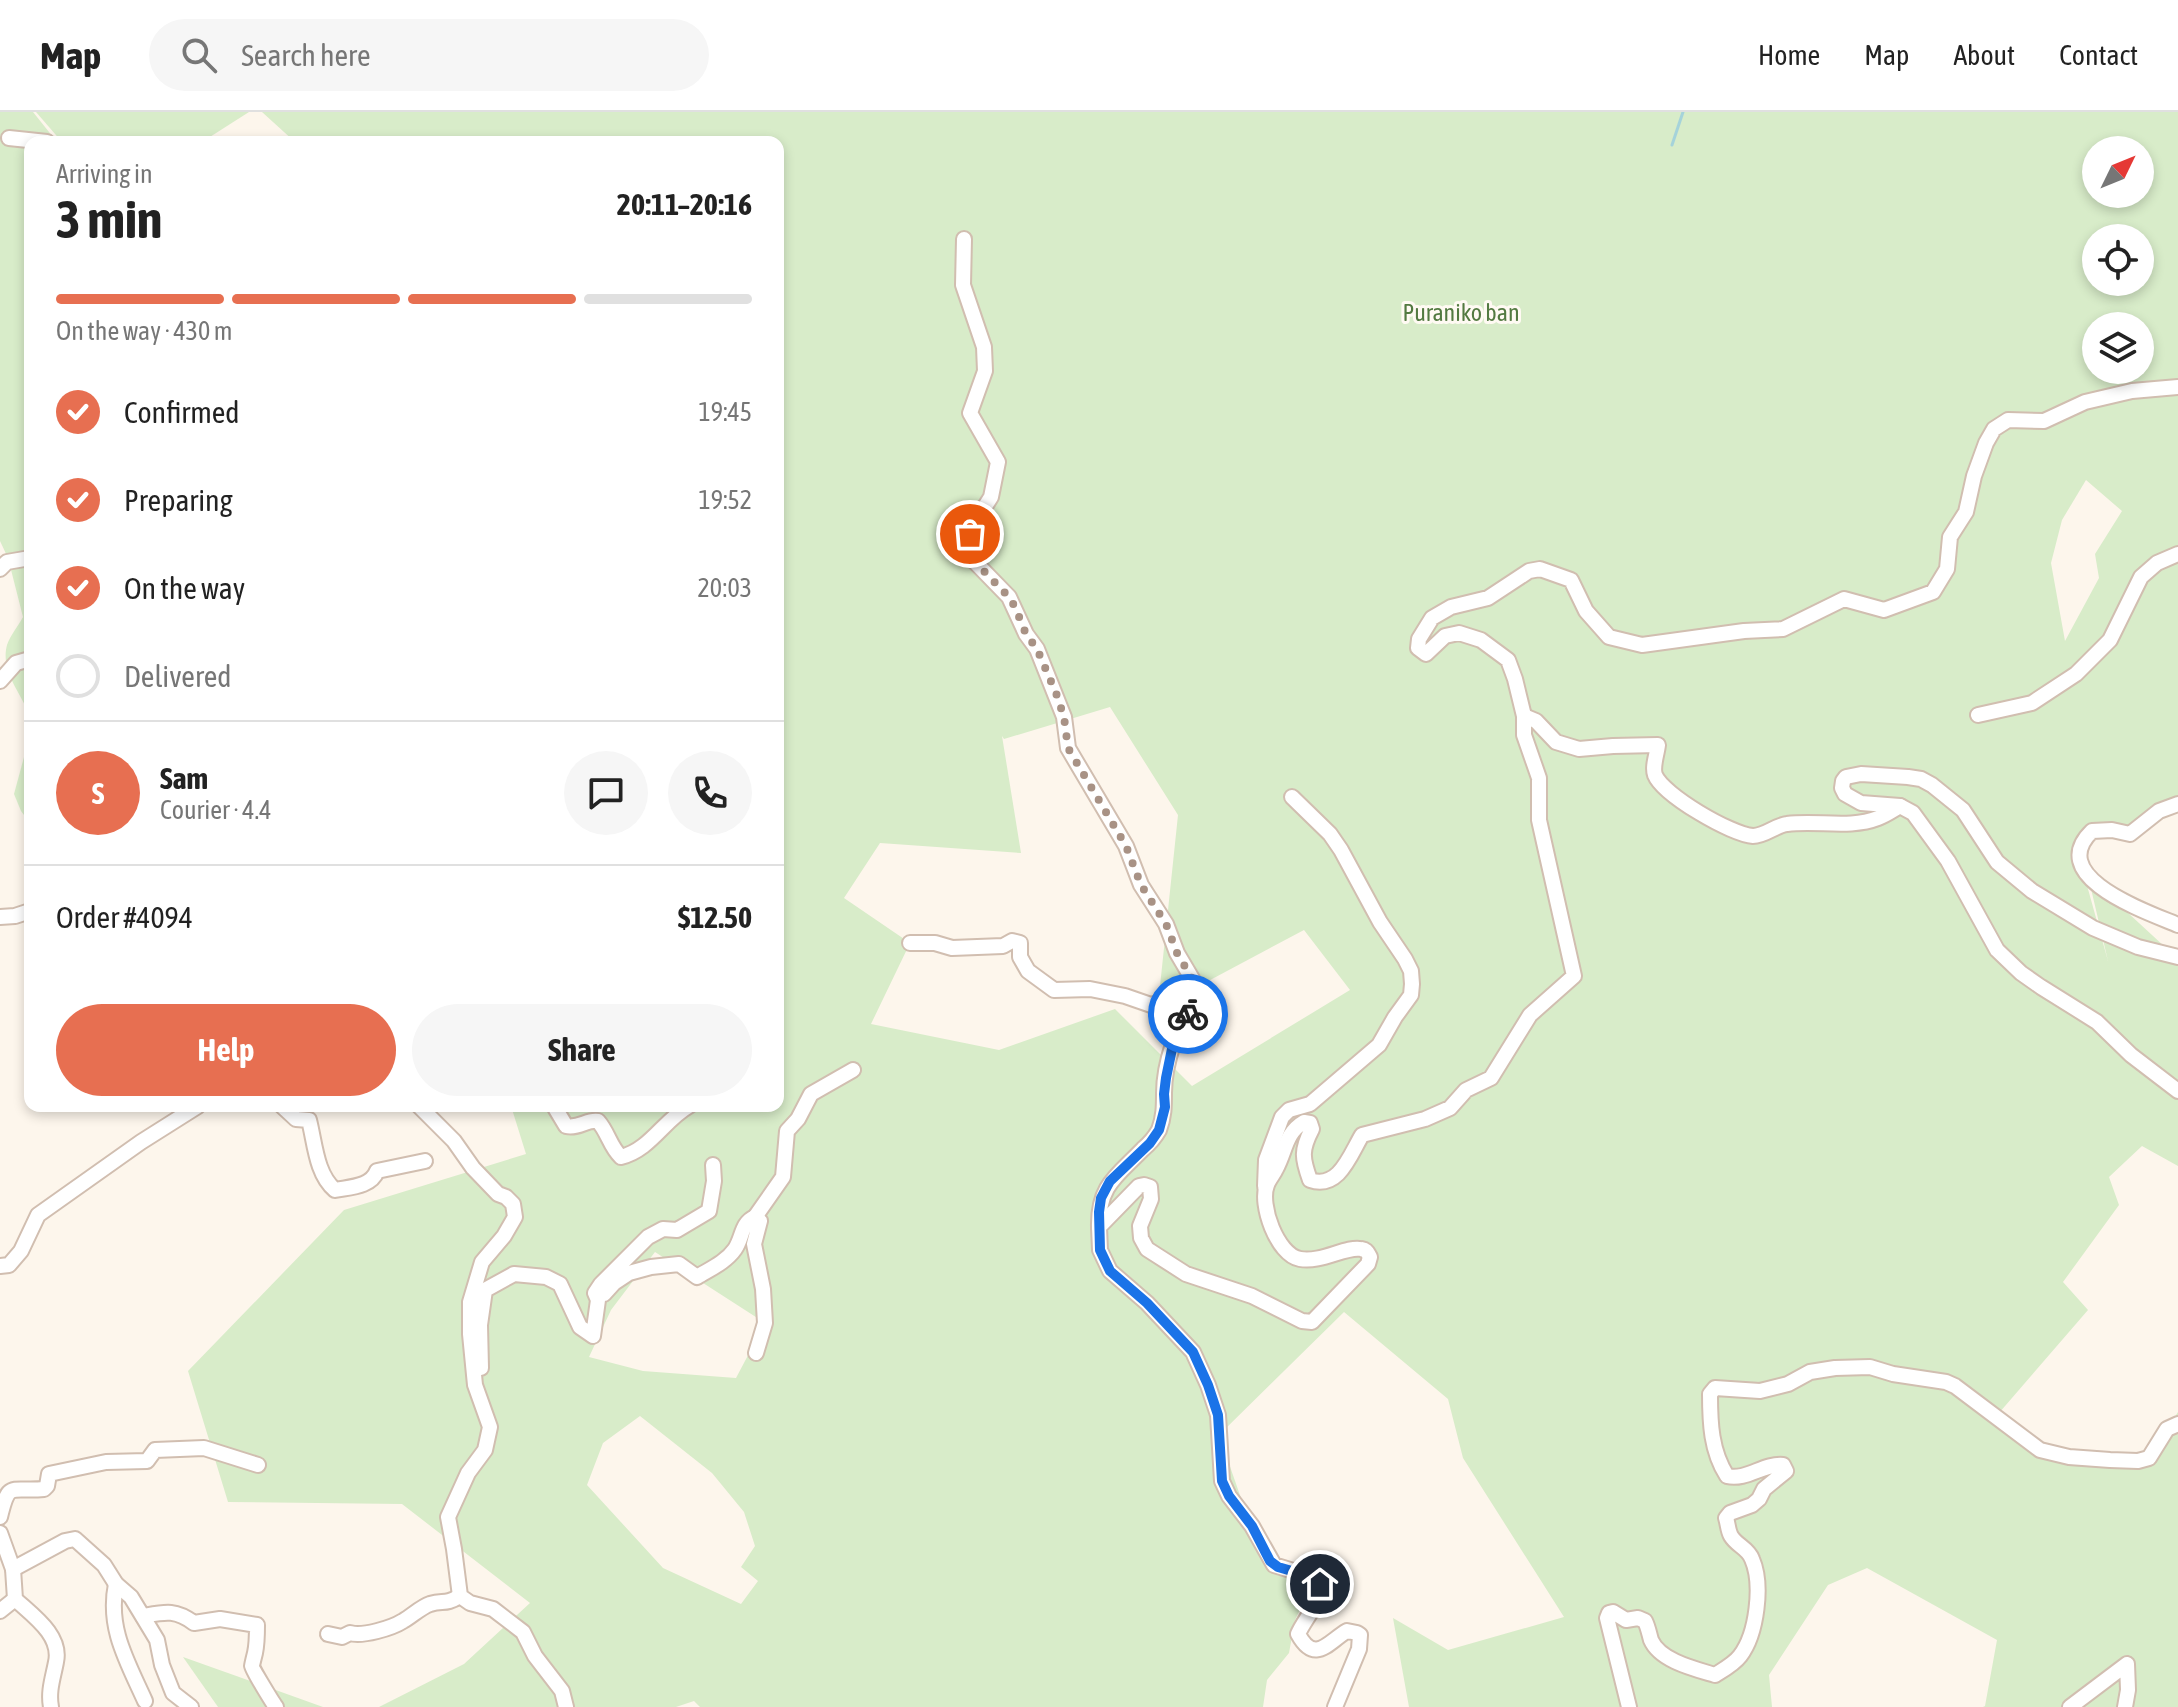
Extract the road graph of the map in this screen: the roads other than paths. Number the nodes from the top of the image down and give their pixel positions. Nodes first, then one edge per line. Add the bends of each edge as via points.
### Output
1 (9, 138) dead end
2 (24, 140) edge
3 (964, 239) dead end
4 (2178, 387) edge
5 (2178, 554) edge
6 (24, 559) edge
7 (0, 569) edge
8 (24, 661) edge
9 (0, 681) edge
10 (1978, 715) dead end
11 (1524, 716) junction
12 (1292, 797) dead end
13 (2178, 804) edge
14 (1900, 806) junction
15 (24, 913) edge
16 (0, 917) edge
17 (2178, 925) edge
18 (910, 943) dead end
19 (2178, 957) edge
20 (1197, 987) junction
21 (853, 1070) dead end
22 (2178, 1091) edge
23 (188, 1112) edge
24 (288, 1112) edge
25 (425, 1112) edge
26 (558, 1112) edge
27 (678, 1112) edge
28 (425, 1161) dead end
29 (713, 1165) dead end
30 (1265, 1187) junction
31 (755, 1217) junction
32 (1099, 1227) junction
33 (0, 1266) edge
34 (598, 1300) junction
35 (756, 1353) dead end
36 (474, 1380) junction
37 (2178, 1424) edge
38 (258, 1465) dead end
39 (0, 1517) edge
40 (0, 1533) edge
41 (13, 1569) junction
42 (116, 1584) junction
43 (460, 1596) junction
44 (15, 1599) junction
45 (0, 1611) edge
46 (143, 1616) junction
47 (328, 1634) dead end
48 (145, 1701) dead end
49 (51, 1707) edge
50 (191, 1707) edge
51 (276, 1707) edge
52 (566, 1707) edge
53 (1335, 1707) edge
54 (1629, 1707) edge
55 (2070, 1707) edge
56 (2125, 1707) edge

1 - 2 street
3 - 20 street via 963,285 984,347 985,371 970,413 998,462 991,497 970,534 969,549 1009,597 1037,649 1064,717 1068,748 1126,846 1141,885
4 - 11 street via 2132,391 2085,402 2044,421 2008,420 1994,429 1966,512 1950,537 1947,569 1933,592 1884,610 1844,599 1783,629 1642,645 1609,637 1586,611 1571,580 1540,569 1488,598 1432,618 1418,648 1426,654 1445,636 1459,633 1481,640 1508,660
5 - 10 street via 2141,577 2110,640 2076,674 2032,703
6 - 7 street
8 - 9 street
11 - 14 street via 1556,742 1579,749 1658,745 1654,772 1667,789 1691,809 1752,836 1784,824 1856,823
11 - 30 street via 1524,735 1539,778 1539,820 1574,976 1530,1015 1491,1078 1466,1090 1450,1108 1362,1135 1337,1177 1329,1181 1310,1180 1303,1158 1312,1129 1304,1122 1288,1136
12 - 30 street via 1341,850 1405,959 1412,984 1411,995 1379,1045 1310,1104 1282,1117 1266,1160
13 - 17 street via 2159,811 2130,834 2092,831 2078,852 2083,871 2098,887
14 - 19 street via 1861,803 1845,794 1843,781 1861,774 1921,779 1963,810 1997,862 2032,891 2093,928
14 - 22 street via 1913,813 1948,861 1997,950 2021,973 2097,1022
15 - 16 street
18 - 20 street via 952,948 1020,943 1028,971 1054,990 1090,989 1151,1005
20 - 32 street via 1173,1044 1159,1130 1110,1181 1101,1198
21 - 31 street via 811,1094 787,1131 783,1177
23 - 33 street via 38,1215 21,1251 9,1265
24 - 28 street via 309,1120 321,1169 335,1190 368,1183 377,1171
25 - 36 street via 473,1168 513,1204 515,1217 482,1262 470,1302
26 - 27 street via 566,1126 598,1121 621,1157 657,1135
29 - 34 street via 709,1211 677,1230 663,1229 648,1237 601,1284 595,1293
30 - 32 street via 1267,1220 1292,1257 1319,1259 1359,1248 1370,1257 1312,1322 1186,1274 1147,1249 1140,1226 1150,1187 1139,1186
31 - 34 street via 745,1224 735,1249 697,1277 679,1264 651,1267 629,1273
31 - 35 street via 760,1221 754,1244 765,1323
32 - 53 street via 1100,1250 1110,1271 1193,1352 1218,1415 1222,1481 1229,1496 1274,1565 1316,1578 1320,1584 1298,1634 1303,1642 1325,1648 1347,1631 1360,1635
34 - 36 street via 593,1336 580,1327 560,1284 546,1277 514,1274 485,1290 480,1378
36 - 43 street via 490,1427 485,1450 448,1517
37 - 54 street via 2167,1429 2149,1458 2069,1457 2040,1450 1955,1386 1870,1367 1810,1372 1760,1391 1715,1388 1710,1394 1712,1440 1727,1476 1775,1464 1786,1471 1752,1505 1726,1518 1730,1535 1748,1551 1757,1578 1750,1639 1739,1657 1715,1675 1677,1663 1660,1651 1645,1621 1609,1613
38 - 39 street via 204,1448 155,1450 147,1461 49,1474 44,1489 5,1495
40 - 41 street
41 - 42 street via 75,1539
41 - 44 street
42 - 46 street
42 - 48 street via 112,1599 118,1642
43 - 47 street via 449,1603 429,1604 393,1627 359,1636
43 - 52 street via 493,1609 523,1632 562,1691
44 - 45 street
44 - 49 street via 53,1638 58,1657
46 - 50 street via 157,1640 173,1693
46 - 51 street via 175,1613 194,1623 220,1619 257,1625 252,1666
55 - 56 street via 2127,1664

